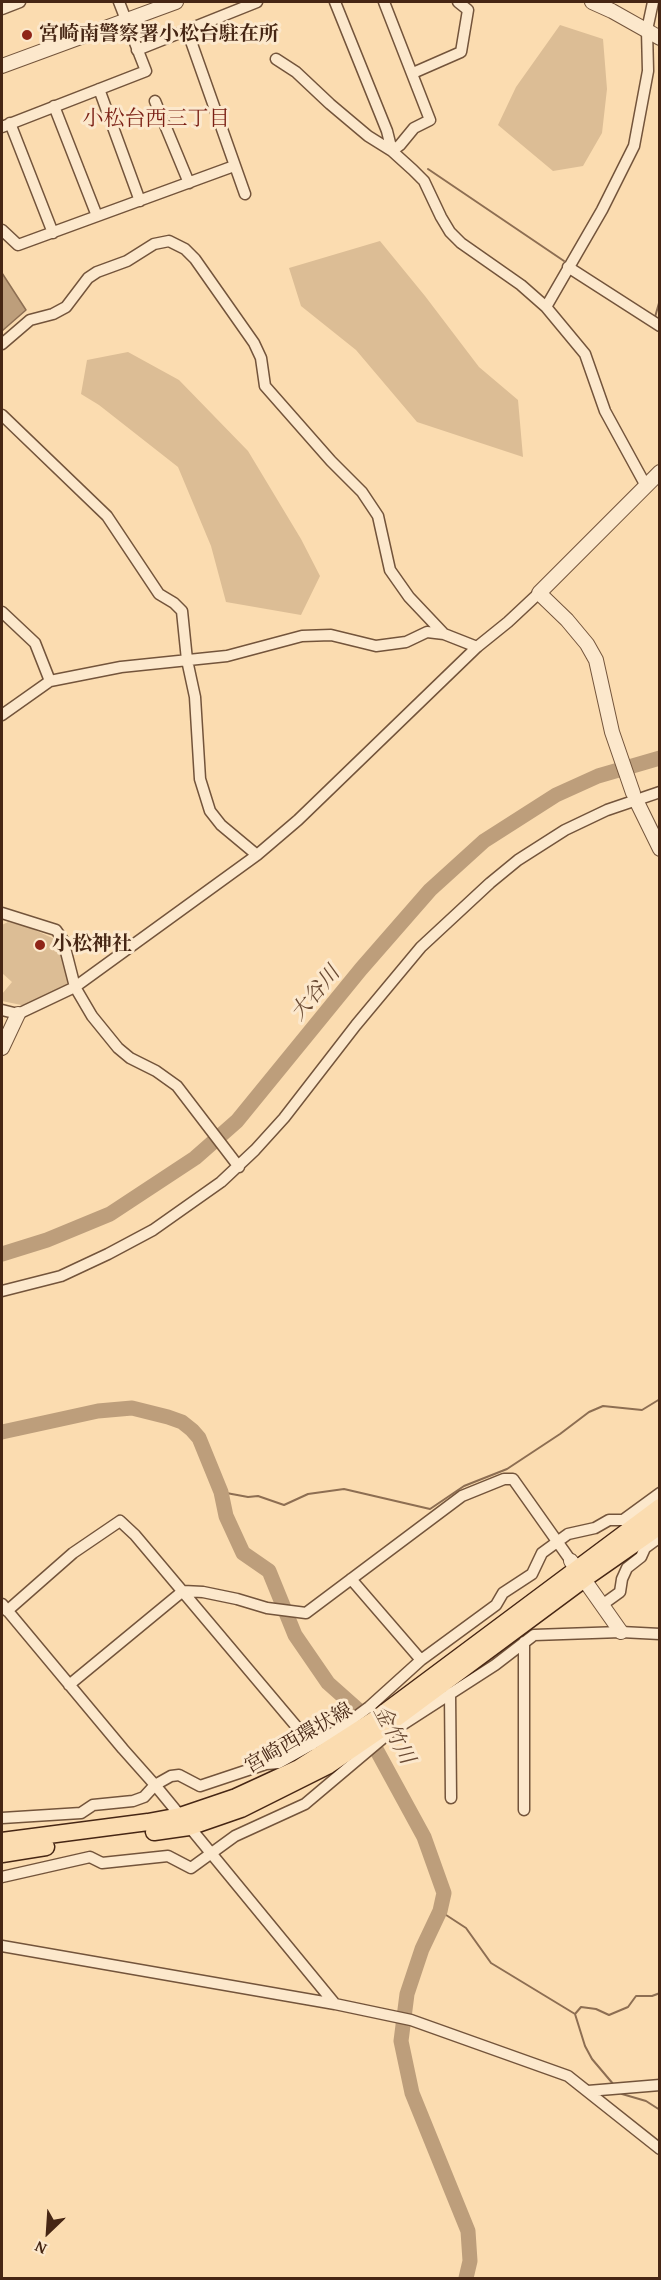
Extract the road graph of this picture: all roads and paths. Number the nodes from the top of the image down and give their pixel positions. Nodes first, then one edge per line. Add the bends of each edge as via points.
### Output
1 (20, 2) edge
2 (119, 2) edge
3 (176, 2) edge
4 (256, 2) edge
5 (335, 2) edge
6 (384, 2) edge
7 (458, 2) edge
8 (592, 2) edge
9 (653, 2) edge
10 (2, 9) edge
11 (126, 20) junction
12 (187, 30) junction
13 (647, 30) junction
14 (660, 38) edge
15 (137, 50) junction
16 (276, 59) dead end
17 (2, 66) edge
18 (413, 73) junction
19 (99, 89) junction
20 (155, 101) dead end
21 (54, 106) junction
22 (6, 125) edge
23 (392, 150) junction
24 (234, 166) junction
25 (189, 183) junction
26 (245, 194) dead end
27 (140, 201) junction
28 (97, 216) junction
29 (2, 230) edge
30 (53, 232) junction
31 (568, 267) junction
32 (546, 307) junction
33 (660, 326) edge
34 (2, 344) edge
35 (2, 414) edge
36 (660, 472) edge
37 (646, 486) junction
38 (539, 593) junction
39 (2, 612) edge
40 (444, 633) junction
41 (477, 647) junction
42 (187, 660) junction
43 (50, 681) junction
44 (2, 716) edge
45 (660, 792) edge
46 (634, 796) junction
47 (660, 849) edge
48 (257, 855) junction
49 (2, 912) edge
50 (75, 987) junction
51 (2, 1011) edge
52 (18, 1014) junction
53 (2, 1047) edge
54 (237, 1165) junction
55 (2, 1291) edge
56 (660, 1493) edge
57 (660, 1507) edge
58 (660, 1526) edge
59 (660, 1537) edge
60 (558, 1542) junction
61 (577, 1570) junction
62 (351, 1579) junction
63 (183, 1592) junction
64 (602, 1605) junction
65 (4, 1608) edge
66 (621, 1632) junction
67 (660, 1634) edge
68 (524, 1642) junction
69 (422, 1660) junction
70 (69, 1685) junction
71 (450, 1693) junction
72 (380, 1721) junction
73 (312, 1745) junction
74 (348, 1745) junction
75 (155, 1785) junction
76 (451, 1798) dead end
77 (524, 1810) dead end
78 (2, 1818) edge
79 (184, 1821) junction
80 (2, 1836) edge
81 (2, 1841) edge
82 (34, 1843) junction
83 (211, 1852) junction
84 (2, 1854) edge
85 (2, 1861) edge
86 (2, 1877) edge
87 (2, 1946) edge
88 (335, 2004) junction
89 (660, 2085) edge
90 (588, 2091) junction
91 (660, 2149) edge

1 - 10 street
2 - 11 street
3 - 11 street
4 - 12 street
5 - 23 street
6 - 18 street
7 - 18 street via 468,10 461,52
8 - 13 street
9 - 13 street
11 - 15 street
11 - 17 street
12 - 15 street
12 - 24 street
13 - 14 street
13 - 31 street via 648,71 634,146
15 - 19 street via 146,71
16 - 23 street via 368,136
18 - 23 street via 430,120 414,128
19 - 21 street
19 - 27 street
20 - 25 street
21 - 22 street
21 - 28 street
22 - 30 street
23 - 32 street via 424,181 450,232
24 - 25 street
24 - 26 street
25 - 27 street
27 - 28 street
28 - 30 street
29 - 30 street via 18,245
31 - 32 street
31 - 33 street
32 - 37 street via 585,354 605,411
34 - 40 street via 30,320 66,307 97,272 127,261 154,244 169,241 184,249 254,343 261,358 265,386 362,492 378,516 390,570 409,597
35 - 42 street via 107,516 159,594 182,611
36 - 37 street
37 - 38 street
38 - 41 street
38 - 46 street via 567,620 596,660 612,732
39 - 43 street via 35,643
40 - 41 street
40 - 42 street via 427,633 406,642 376,646 331,635 302,636 227,656
41 - 48 street
42 - 43 street via 121,667
42 - 48 street via 195,697 200,779 210,811 220,825
43 - 44 street
45 - 46 street
46 - 47 street
46 - 54 street via 565,830 518,860 448,920 356,1025 284,1118
48 - 50 street
49 - 50 street via 56,930 63,940
50 - 52 street
50 - 54 street via 118,1048 177,1086
51 - 52 street
52 - 53 street
54 - 55 street via 221,1182 135,1240 61,1276
56 - 60 street via 623,1520 609,1520 595,1528 568,1534
57 - 61 main road, 宮崎西環状線
58 - 61 main road, 宮崎西環状線
59 - 64 street via 627,1568 621,1592
60 - 61 street
60 - 62 street via 513,1479 504,1479 462,1496
60 - 69 street via 543,1553 532,1574
61 - 64 street
61 - 72 main road, 宮崎西環状線
62 - 63 street via 306,1613 204,1592
62 - 69 street
63 - 65 street via 120,1521
63 - 70 street
63 - 73 street
64 - 66 street
65 - 70 street
66 - 67 street
66 - 68 street via 534,1635
68 - 71 street
68 - 77 street
69 - 72 street
70 - 75 street
71 - 72 street
71 - 76 street
72 - 74 main road, 宮崎西環状線
72 - 74 street
73 - 74 street
73 - 75 street via 279,1763 200,1786 179,1775
74 - 79 main road, 宮崎西環状線 via 329,1765 270,1796 241,1809
74 - 83 street via 305,1804 235,1836
75 - 78 street via 144,1797 93,1805 81,1813
75 - 79 street
79 - 82 main road, 宮崎西環状線 via 148,1822
79 - 83 street
80 - 82 main road
81 - 82 main road, 宮崎西環状線
82 - 84 main road, 宮崎西環状線
82 - 85 main road
83 - 86 street via 191,1868 168,1856 102,1863 90,1857
83 - 88 street
87 - 88 street
88 - 90 street via 411,2020 568,2076
89 - 90 street
90 - 91 street

